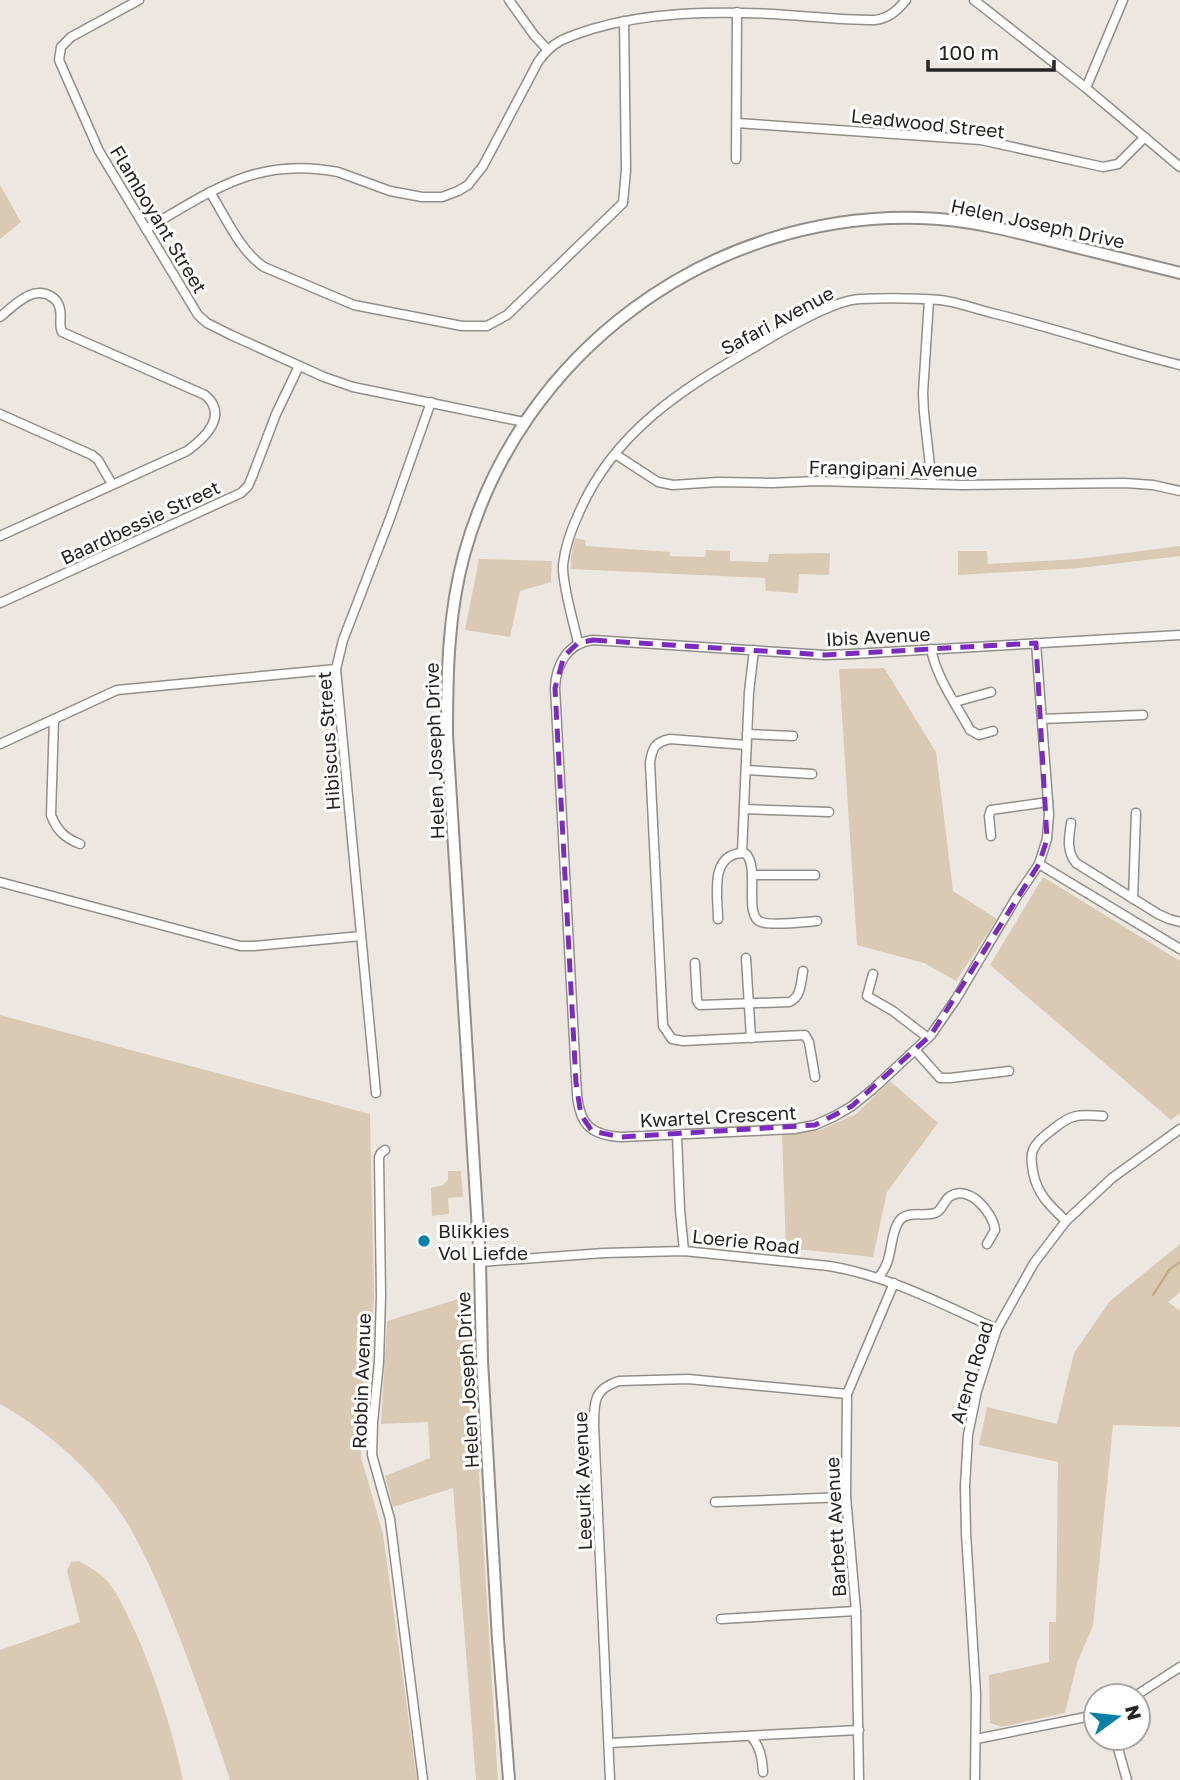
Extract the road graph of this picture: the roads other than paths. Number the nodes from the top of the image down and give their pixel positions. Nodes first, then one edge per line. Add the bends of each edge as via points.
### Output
1 (139, 0) edge
2 (509, 0) edge
3 (906, 0) edge
4 (974, 0) edge
5 (1123, 0) edge
6 (737, 12) junction
7 (624, 21) junction
8 (547, 49) junction
9 (1086, 88) junction
10 (737, 123) junction
11 (1145, 137) junction
12 (736, 159) dead end
13 (1180, 167) edge
14 (209, 192) junction
15 (146, 229) junction
16 (1180, 273) edge
17 (929, 300) junction
18 (0, 317) edge
19 (1180, 365) edge
20 (299, 366) junction
21 (431, 402) junction
22 (0, 414) edge
23 (524, 422) junction
24 (615, 454) junction
25 (112, 484) junction
26 (932, 484) junction
27 (1180, 491) edge
28 (0, 536) edge
29 (0, 603) edge
30 (1180, 635) edge
31 (578, 643) junction
32 (1036, 643) junction
33 (932, 649) junction
34 (754, 650) junction
35 (336, 670) junction
36 (991, 692) dead end
37 (955, 702) junction
38 (1143, 715) dead end
39 (54, 719) junction
40 (1042, 719) junction
41 (993, 731) dead end
42 (747, 734) junction
43 (793, 736) dead end
44 (0, 744) edge
45 (746, 745) junction
46 (746, 770) junction
47 (812, 774) dead end
48 (1048, 802) junction
49 (744, 810) junction
50 (829, 813) dead end
51 (1136, 813) dead end
52 (1071, 823) dead end
53 (991, 836) dead end
54 (80, 844) dead end
55 (742, 853) junction
56 (1039, 864) junction
57 (752, 875) junction
58 (815, 875) dead end
59 (0, 883) edge
60 (1133, 899) junction
61 (718, 919) dead end
62 (817, 921) dead end
63 (1180, 922) edge
64 (361, 936) junction
65 (1180, 950) edge
66 (746, 958) dead end
67 (695, 963) dead end
68 (803, 971) dead end
69 (873, 974) dead end
70 (749, 1004) junction
71 (751, 1038) junction
72 (928, 1038) junction
73 (915, 1050) junction
74 (1009, 1071) dead end
75 (815, 1077) dead end
76 (376, 1093) dead end
77 (1103, 1116) dead end
78 (1180, 1129) edge
79 (677, 1135) junction
80 (385, 1150) dead end
81 (1066, 1221) junction
82 (987, 1244) dead end
83 (684, 1251) junction
84 (480, 1262) junction
85 (879, 1277) junction
86 (894, 1283) junction
87 (998, 1329) junction
88 (847, 1394) junction
89 (846, 1497) junction
90 (715, 1502) dead end
91 (856, 1611) junction
92 (721, 1619) dead end
93 (1180, 1667) edge
94 (1152, 1685) edge
95 (1082, 1718) edge
96 (859, 1730) junction
97 (751, 1736) junction
98 (976, 1739) junction
99 (610, 1743) junction
100 (1119, 1752) edge
101 (763, 1772) dead end
102 (423, 1780) edge
103 (509, 1780) edge
104 (610, 1780) edge
105 (859, 1780) edge
106 (975, 1780) edge
107 (1127, 1780) edge

1 - 15 street, Flamboyant Street via 71,37 59,60 99,151
2 - 8 street
3 - 6 street via 894,13 875,20
4 - 9 street
5 - 9 street
6 - 7 street
6 - 10 street
7 - 8 street via 574,35
7 - 14 street via 623,203 508,315 487,326 462,326 354,305 264,267 246,251
8 - 14 street via 483,166 468,185 452,194 422,197 338,172 293,168 257,172
9 - 11 street
10 - 11 street, Leadwood Street via 981,140 1103,167 1118,164
10 - 12 street
11 - 13 street
14 - 15 street
15 - 20 street, Flamboyant Street via 198,315
16 - 23 street, Helen Joseph Drive via 949,220 885,218 822,226 719,258 641,302 567,367
17 - 19 street, Safari Avenue via 1013,318
17 - 24 street, Safari Avenue via 860,299 830,307 727,363 658,410
17 - 26 street via 923,393
18 - 25 street via 30,294 41,292 60,306 60,329 66,335 205,396 215,405 206,434 187,451
20 - 21 street, Flamboyant Street via 353,387
20 - 29 street, Baardbessie Street via 253,477 241,493
21 - 23 street, Flamboyant Street
21 - 35 street, Hibiscus Street
22 - 25 street via 92,455
23 - 84 street, Helen Joseph Drive via 473,526 456,587 447,663 447,735
24 - 26 street, Frangipani Avenue via 665,484
24 - 31 street, Safari Avenue via 584,501 563,567
25 - 28 street
26 - 27 street, Frangipani Avenue via 1125,483
30 - 32 street, Ibis Avenue
31 - 34 street, Ibis Avenue via 593,640
31 - 79 street, Kwartel Crescent via 564,656 555,677 578,1106 586,1124 601,1135
32 - 33 street, Ibis Avenue
32 - 40 street, Kwartel Crescent
33 - 34 street, Ibis Avenue via 825,655
33 - 37 street via 936,669
34 - 42 street
35 - 39 street via 125,688
35 - 64 street, Hibiscus Street
36 - 37 street
37 - 41 street via 974,734
38 - 40 street
39 - 44 street
39 - 54 street via 51,816 57,830
40 - 48 street, Kwartel Crescent
42 - 43 street
42 - 45 street
45 - 46 street
45 - 71 street via 670,739 654,745 650,763 663,1026 672,1039 683,1041
46 - 47 street
46 - 49 street
48 - 53 street via 991,810
48 - 56 street, Kwartel Crescent via 1047,839
49 - 50 street
49 - 55 street
51 - 60 street
52 - 60 street via 1071,857
55 - 57 street via 752,861
55 - 61 street via 734,854 719,868
56 - 65 street
56 - 72 street, Kwartel Crescent
57 - 58 street
57 - 62 street via 756,920
59 - 64 street via 240,946
60 - 63 street
64 - 76 street, Hibiscus Street
66 - 70 street
67 - 70 street via 700,1005
68 - 70 street via 795,1000
69 - 72 street via 867,996
70 - 71 street
71 - 75 street via 805,1035
72 - 73 street, Kwartel Crescent
73 - 74 street via 940,1078
73 - 79 street, Kwartel Crescent via 852,1106 815,1125
77 - 81 street via 1080,1114 1064,1120 1033,1149 1034,1179 1040,1194
78 - 81 street, Arend Road via 1112,1178
79 - 83 street
80 - 102 street, Robbin Avenue via 379,1157 381,1296 372,1455 390,1519
81 - 87 street, Arend Road via 1034,1263
82 - 85 street via 995,1230 991,1217 970,1196 954,1195 933,1214 901,1218
83 - 84 street, Loerie Road
83 - 85 street, Loerie Road via 829,1266
84 - 103 street, Helen Joseph Drive via 482,1361
85 - 86 street, Loerie Road
86 - 87 street, Loerie Road
86 - 88 street, Barbett Avenue
87 - 98 street, Arend Road via 968,1436 966,1533
88 - 89 street, Barbett Avenue
88 - 99 street, Leeurik Avenue via 688,1379 619,1381 596,1398 594,1438
89 - 90 street
89 - 91 street, Barbett Avenue
91 - 92 street
91 - 96 street, Barbett Avenue
93 - 94 street
95 - 98 street
96 - 97 street
96 - 105 street, Barbett Avenue
97 - 99 street
97 - 101 street
98 - 106 street, Arend Road
99 - 104 street, Leeurik Avenue
100 - 107 street

